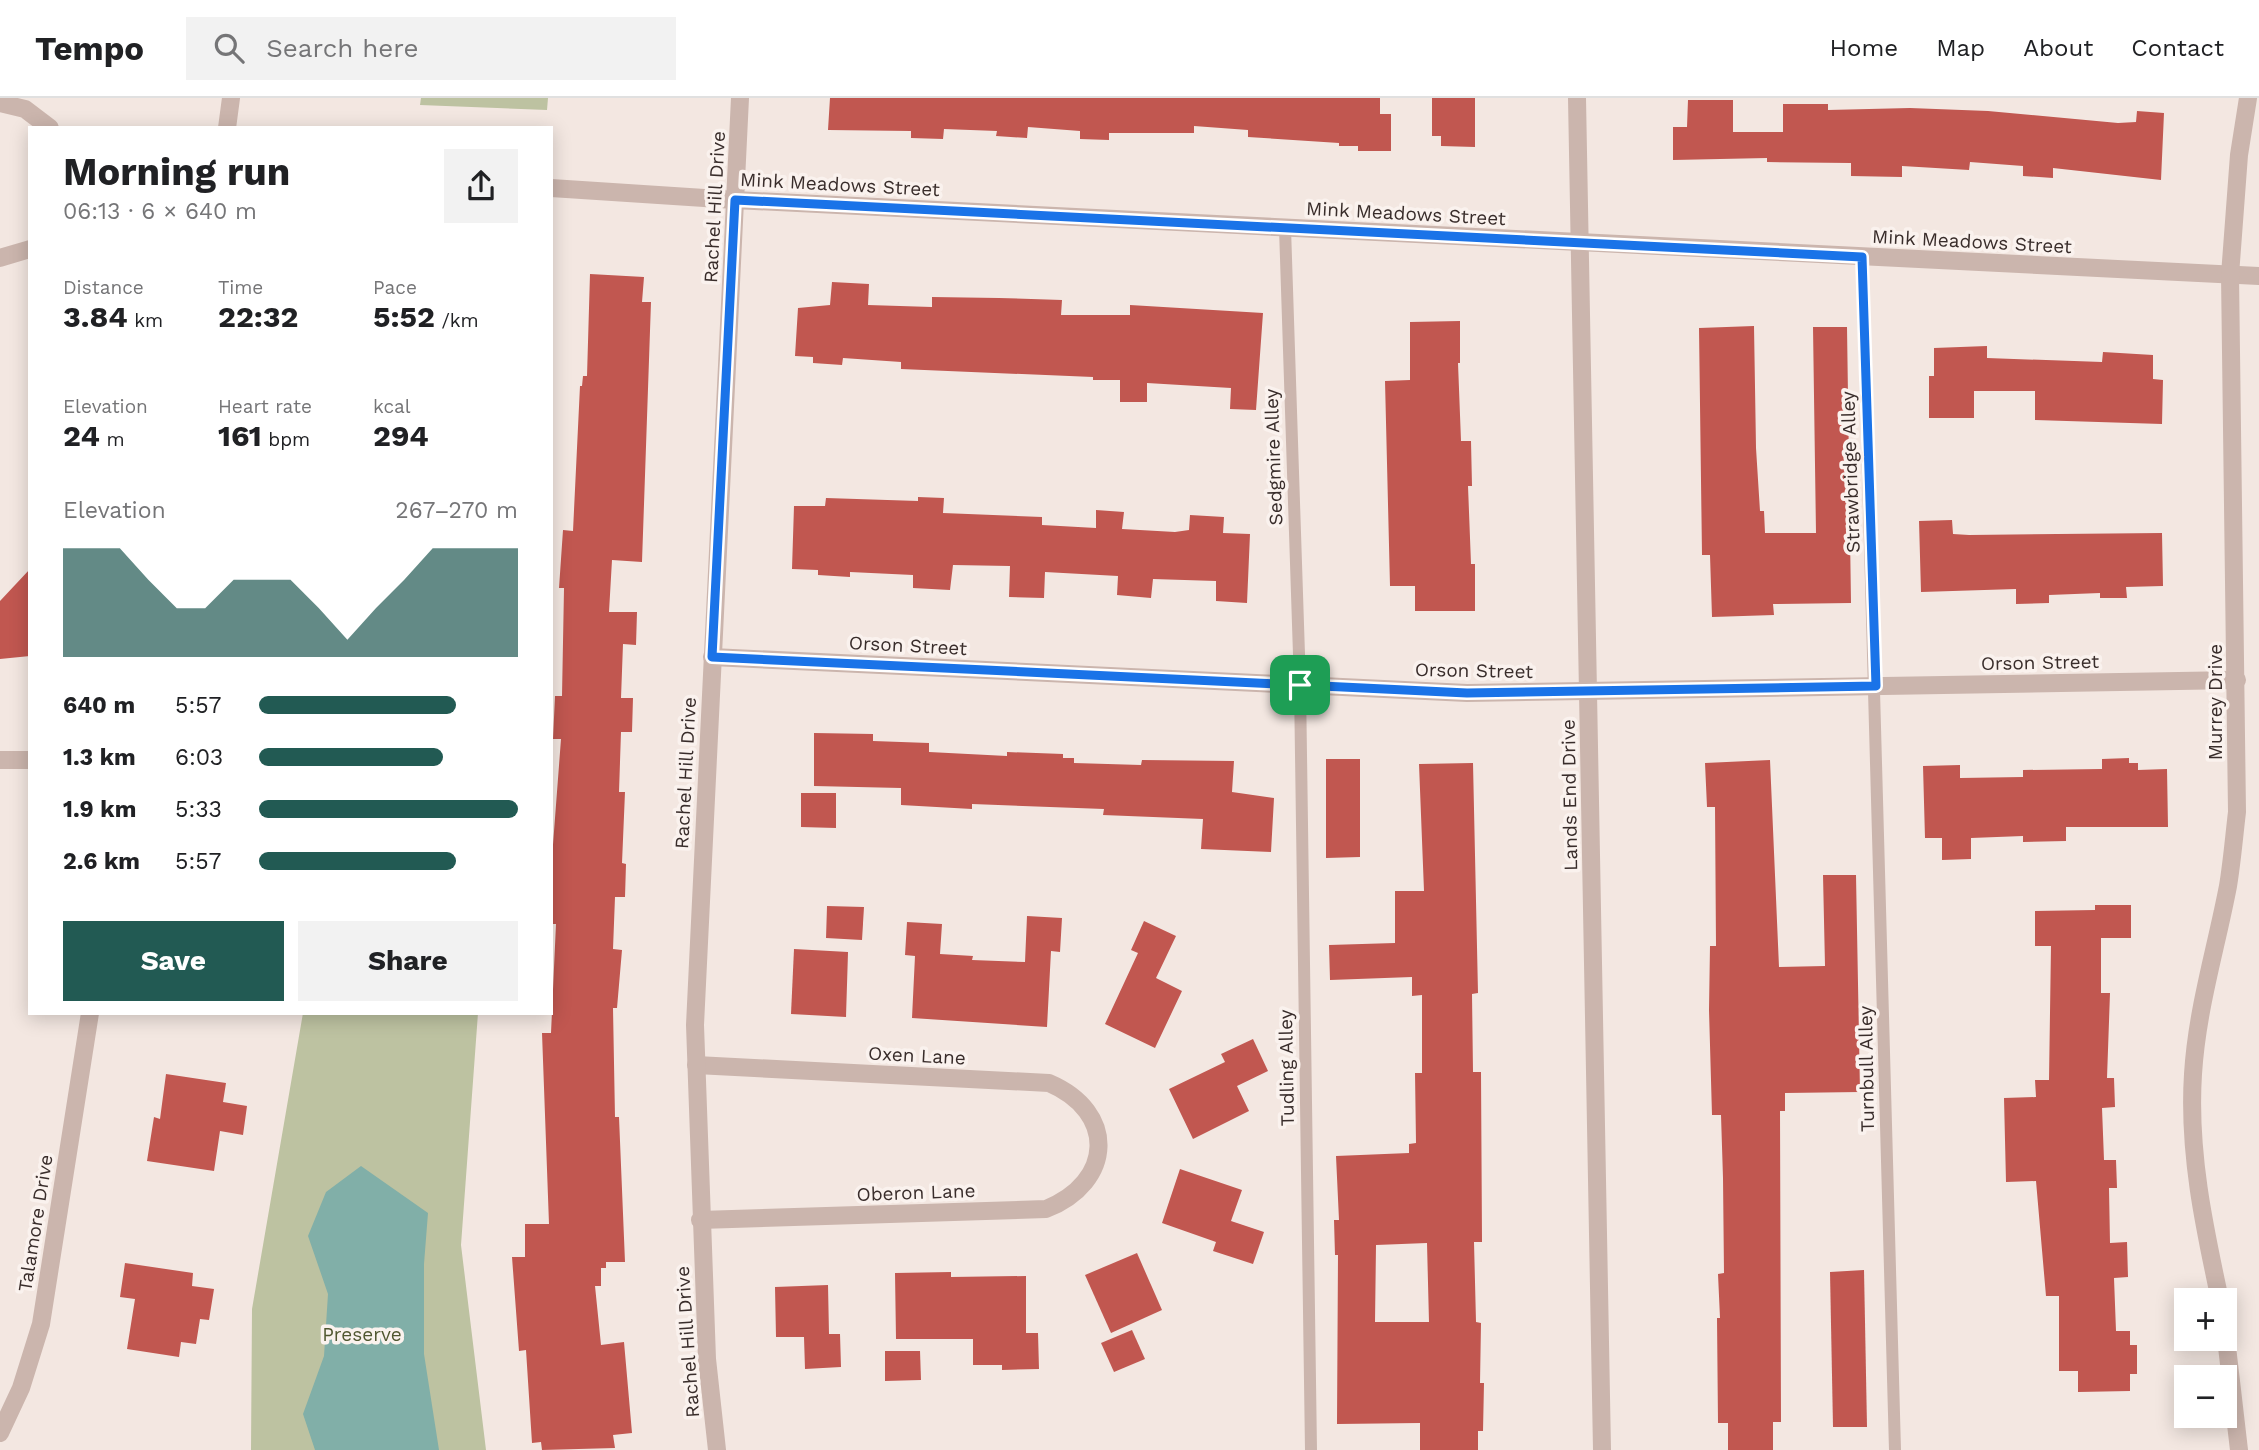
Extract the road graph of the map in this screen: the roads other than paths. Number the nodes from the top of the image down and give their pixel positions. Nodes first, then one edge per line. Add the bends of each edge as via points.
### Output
1 (231, 98) edge
2 (740, 98) edge
3 (1577, 98) edge
4 (2248, 98) edge
5 (0, 103) edge
6 (47, 126) edge
7 (227, 126) edge
8 (553, 188) edge
9 (735, 200) junction
10 (1285, 228) junction
11 (1579, 243) junction
12 (28, 250) edge
13 (1862, 257) junction
14 (0, 258) edge
15 (2230, 275) junction
16 (2259, 276) edge
17 (712, 657) junction
18 (2236, 680) junction
19 (1300, 685) junction
20 (1876, 686) junction
21 (1588, 691) junction
22 (0, 760) edge
23 (28, 760) edge
24 (90, 1015) edge
25 (696, 1065) junction
26 (1099, 1146) joint
27 (700, 1220) junction
28 (2217, 1288) edge
29 (2227, 1351) edge
30 (0, 1433) edge
31 (717, 1450) edge
32 (1311, 1450) edge
33 (1602, 1450) edge
34 (1895, 1450) edge
35 (2238, 1450) edge

1 - 7 street
2 - 9 street, Rachel Hill Drive
3 - 11 street, Lands End Drive
4 - 15 street, Murrey Drive
5 - 6 street via 25,109
8 - 9 street, Mink Meadows Street
9 - 10 street, Mink Meadows Street
9 - 17 street, Rachel Hill Drive
10 - 11 street, Mink Meadows Street
10 - 19 lane, Sedgmire Alley
11 - 13 street, Mink Meadows Street
11 - 21 street, Lands End Drive
12 - 14 street
13 - 15 street, Mink Meadows Street
13 - 20 lane, Strawbridge Alley
15 - 16 street, Mink Meadows Street
15 - 18 street, Murrey Drive
17 - 19 street, Orson Street
17 - 25 street, Rachel Hill Drive
18 - 20 street, Orson Street
18 - 28 street, Murrey Drive via 2237,812 2228,885 2201,1000 2193,1075 2195,1158
19 - 21 street, Orson Street via 1467,693
19 - 32 lane, Tudling Alley
20 - 21 street, Orson Street
20 - 34 lane, Turnbull Alley
21 - 33 street, Lands End Drive
22 - 23 street
24 - 30 street, Talamore Drive via 41,1324 21,1388
25 - 26 street, Oxen Lane via 1049,1083 1070,1092 1087,1109
25 - 27 street, Rachel Hill Drive
26 - 27 street, Oberon Lane via 1087,1183 1069,1200 1046,1209
27 - 31 street, Rachel Hill Drive via 706,1359
29 - 35 street

